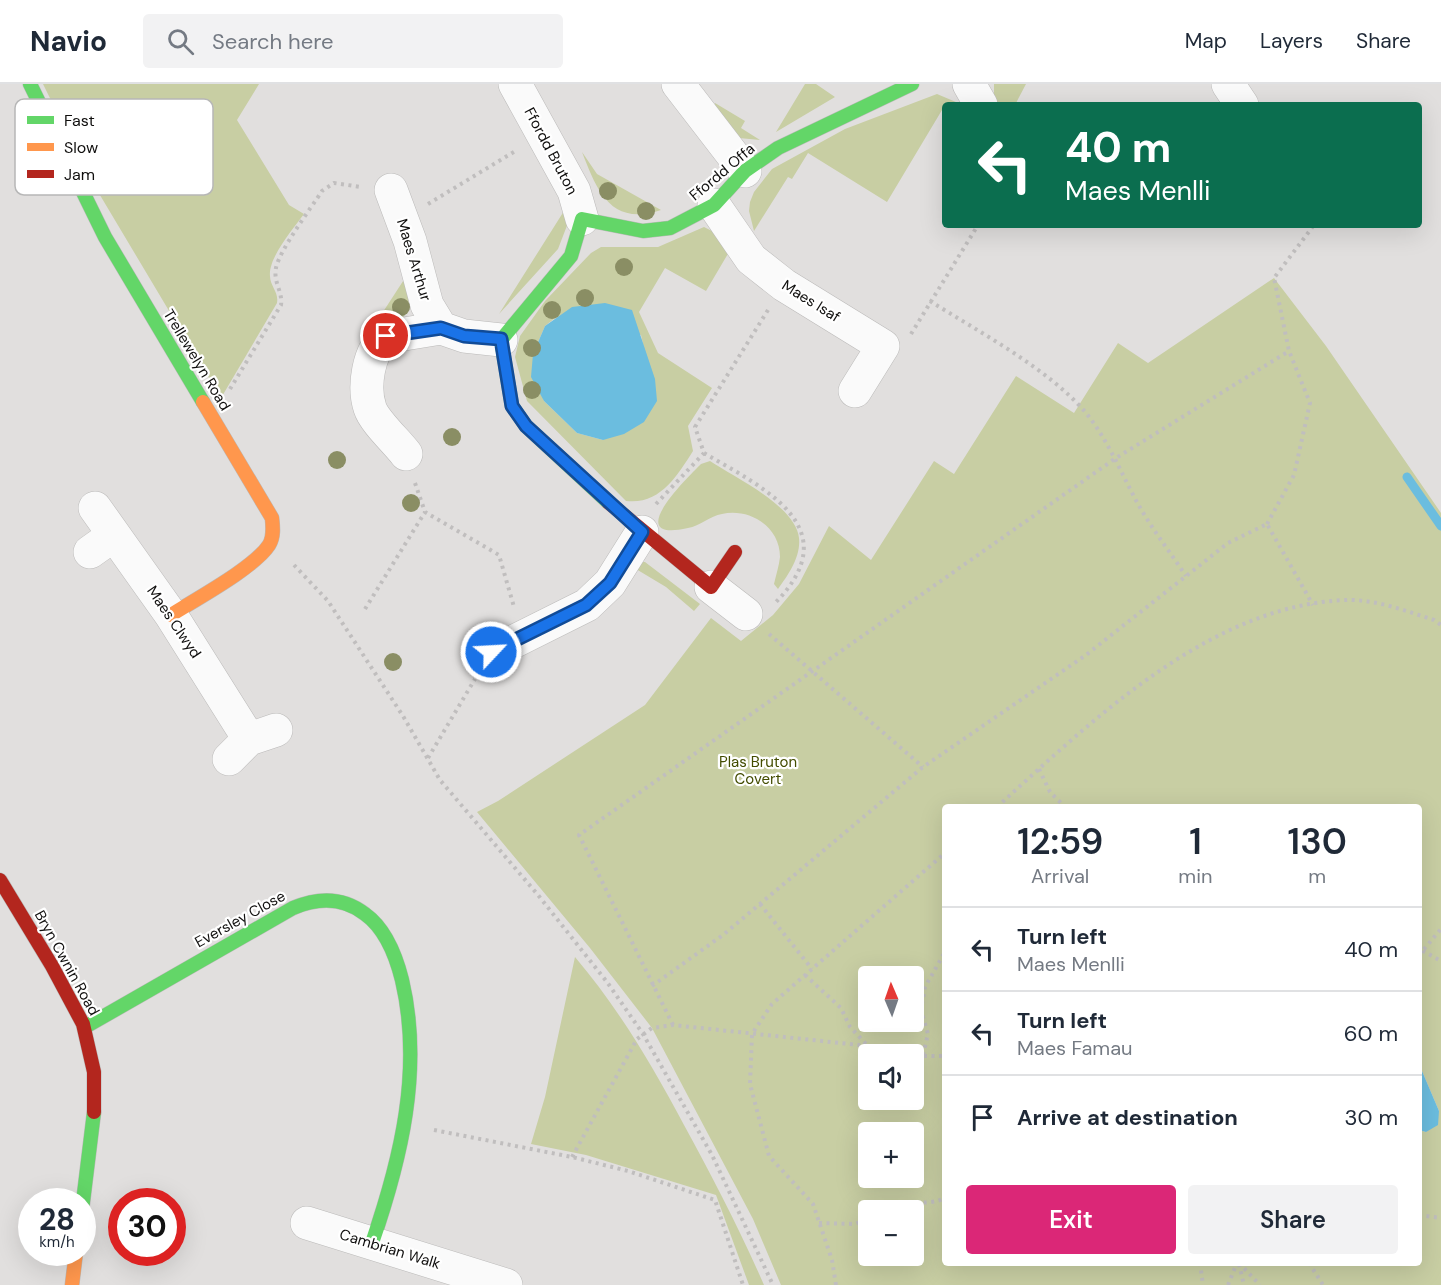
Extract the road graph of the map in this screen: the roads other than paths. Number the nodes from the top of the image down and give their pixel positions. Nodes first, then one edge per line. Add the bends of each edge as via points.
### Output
1 (30, 84) edge
2 (515, 84) edge
3 (678, 84) edge
4 (912, 84) edge
5 (969, 84) edge
6 (1228, 84) edge
7 (37, 99) edge
8 (979, 102) edge
9 (1240, 102) edge
10 (744, 171) junction
11 (391, 190) road end
12 (84, 195) edge
13 (714, 205) junction
14 (582, 219) junction
15 (441, 328) junction
16 (501, 339) junction
17 (855, 391) dead end
18 (406, 454) road end
19 (95, 508) dead end
20 (638, 529) junction
21 (735, 552) dead end
22 (711, 587) junction
23 (171, 615) junction
24 (751, 618) road end
25 (491, 652) road end
26 (251, 743) dead end
27 (0, 880) edge
28 (85, 1027) junction
29 (85, 1188) edge
30 (307, 1223) dead end
31 (372, 1243) junction
32 (74, 1266) edge
33 (72, 1285) edge
34 (507, 1285) edge

1 - 7 street, Trellewelyn Road
2 - 14 street, Ffordd Bruton via 574,191
3 - 10 street
4 - 10 street, Ffordd Offa via 778,148
5 - 8 street
6 - 9 street
10 - 13 street, Ffordd Offa
11 - 15 street, Maes Arthur via 427,305
12 - 23 street, Trellewelyn Road via 105,237 272,518 272,537 263,553
13 - 14 street, Ffordd Offa via 687,220 643,231
13 - 17 street, Maes Isaf via 751,258 784,285 883,346
14 - 16 street via 571,256
15 - 16 street via 464,336
15 - 18 street via 386,336 371,360 370,410
16 - 20 street via 512,406 526,426
19 - 23 street, Maes Clwyd via 102,543
20 - 22 street
20 - 25 street via 610,583 586,605
21 - 22 street
22 - 24 street
23 - 26 street, Maes Clwyd
27 - 28 street, Bryn Cwnin Road
28 - 29 street, Bryn Cwnin Road via 94,1089
28 - 31 street, Eversley Close via 273,917 303,904 327,899 345,901 363,911 391,947 407,997 411,1074 390,1194
30 - 31 street, Cambrian Walk
31 - 34 street, Cambrian Walk
32 - 33 street

